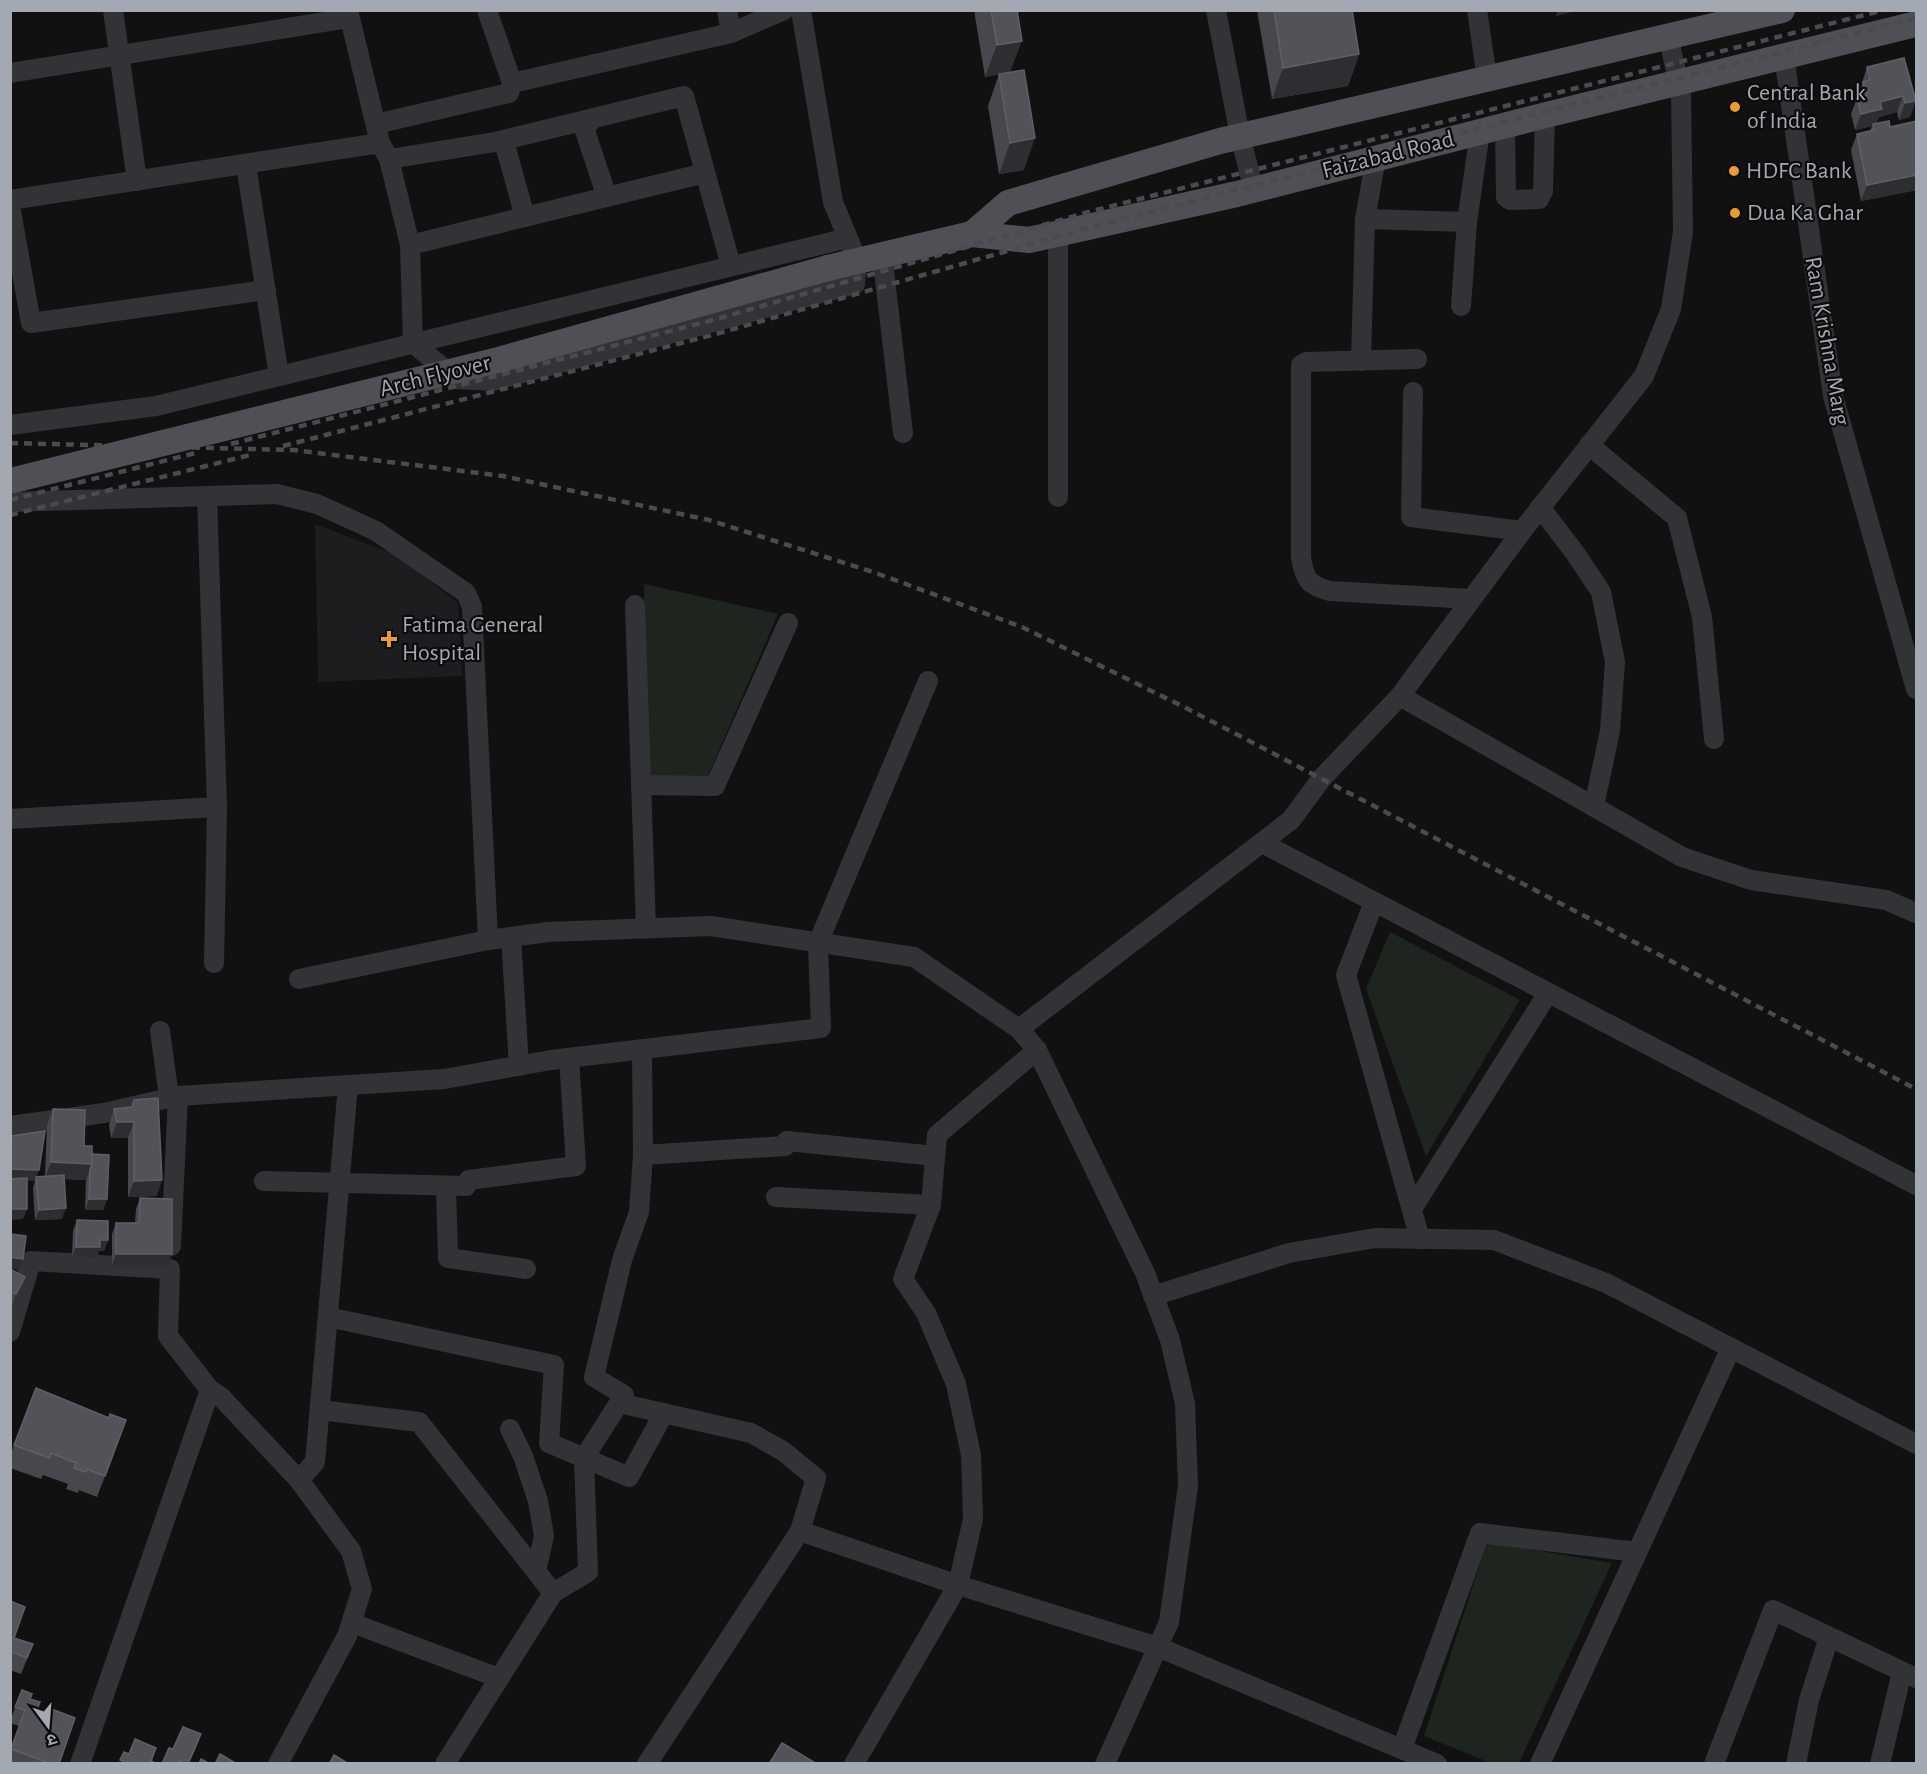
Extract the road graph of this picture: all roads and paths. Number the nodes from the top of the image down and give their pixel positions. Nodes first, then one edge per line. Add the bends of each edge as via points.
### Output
1 (113, 10) edge
2 (487, 10) edge
3 (728, 10) edge
4 (784, 10) edge
5 (801, 10) edge
6 (1216, 10) edge
7 (1477, 10) edge
8 (1782, 10) edge
9 (348, 14) edge
10 (1917, 24) edge
11 (731, 33) junction
12 (1668, 36) junction
13 (120, 55) junction
14 (1784, 56) junction
15 (10, 73) edge
16 (1488, 78) junction
17 (1679, 82) junction
18 (512, 83) junction
19 (1545, 115) junction
20 (594, 118) junction
21 (376, 124) junction
22 (1505, 125) junction
23 (1480, 132) junction
24 (1240, 136) junction
25 (495, 142) junction
26 (385, 151) junction
27 (1376, 158) junction
28 (246, 165) junction
29 (705, 173) junction
30 (137, 181) junction
31 (1254, 190) junction
32 (607, 197) junction
33 (10, 200) edge
34 (10, 206) edge
35 (525, 217) junction
36 (1365, 219) junction
37 (1467, 222) junction
38 (1058, 233) junction
39 (972, 234) junction
40 (410, 245) junction
41 (853, 249) junction
42 (882, 254) junction
43 (731, 266) junction
44 (266, 290) junction
45 (1461, 306) dead end
46 (413, 343) junction
47 (1417, 359) dead end
48 (1361, 361) junction
49 (279, 376) junction
50 (1413, 392) dead end
51 (10, 425) edge
52 (903, 433) dead end
53 (1589, 445) junction
54 (10, 481) edge
55 (207, 496) junction
56 (1058, 498) dead end
57 (10, 502) edge
58 (1540, 507) junction
59 (1522, 531) junction
60 (1471, 599) junction
61 (635, 605) dead end
62 (788, 623) dead end
63 (928, 681) dead end
64 (1917, 689) edge
65 (1400, 696) junction
66 (1714, 739) dead end
67 (642, 785) junction
68 (1593, 806) junction
69 (217, 807) junction
70 (10, 819) edge
71 (1262, 843) junction
72 (1374, 902) junction
73 (1917, 913) edge
74 (646, 929) junction
75 (511, 937) junction
76 (488, 940) junction
77 (818, 943) junction
78 (214, 963) dead end
79 (298, 979) dead end
80 (1548, 993) junction
81 (1019, 1029) junction
82 (160, 1031) dead end
83 (642, 1049) junction
84 (1037, 1050) junction
85 (569, 1058) junction
86 (519, 1066) junction
87 (348, 1085) junction
88 (174, 1097) junction
89 (10, 1126) edge
90 (644, 1155) junction
91 (935, 1156) junction
92 (264, 1181) dead end
93 (339, 1184) junction
94 (1917, 1185) edge
95 (446, 1186) junction
96 (777, 1197) dead end
97 (931, 1205) junction
98 (1412, 1209) junction
99 (1420, 1239) junction
100 (170, 1269) junction
101 (526, 1269) dead end
102 (18, 1277) edge
103 (1153, 1296) junction
104 (328, 1317) junction
105 (10, 1332) edge
106 (1731, 1348) junction
107 (210, 1390) junction
108 (619, 1403) junction
109 (320, 1410) junction
110 (664, 1413) junction
111 (510, 1429) dead end
112 (1917, 1444) edge
113 (584, 1458) junction
114 (299, 1480) junction
115 (800, 1531) junction
116 (1637, 1552) junction
117 (536, 1571) junction
118 (958, 1585) junction
119 (553, 1593) junction
120 (352, 1623) junction
121 (1829, 1637) junction
122 (1158, 1647) junction
123 (1910, 1675) edge
124 (499, 1678) junction
125 (1402, 1749) junction
126 (80, 1764) edge
127 (278, 1764) edge
128 (445, 1764) edge
129 (647, 1764) edge
130 (854, 1764) edge
131 (1105, 1764) edge
132 (1437, 1764) edge
133 (1540, 1764) edge
134 (1714, 1764) edge
135 (1796, 1764) edge
136 (1881, 1764) edge

1 - 13 street
2 - 18 street
3 - 11 street
4 - 11 street
5 - 41 street via 833,202
6 - 24 street
7 - 16 street
8 - 12 main road
9 - 13 street
9 - 21 street
10 - 14 main road, Faizabad Road
11 - 18 street
12 - 16 main road
12 - 17 street
13 - 15 street
13 - 30 street
14 - 17 main road, Faizabad Road
14 - 64 street, Ram Krishna Marg via 1833,396
16 - 24 main road
17 - 19 main road, Faizabad Road
17 - 53 street via 1683,232 1671,309 1644,376
18 - 21 street via 509,93
19 - 22 main road, Faizabad Road
19 - 22 street via 1544,191 1539,199 1506,197
20 - 25 street
20 - 29 street via 684,96
20 - 32 street via 584,128
21 - 26 street
22 - 23 main road, Faizabad Road
23 - 27 main road, Faizabad Road
23 - 37 street
24 - 31 street
24 - 39 main road via 1008,203
25 - 26 street
25 - 35 street via 505,145
26 - 28 street
26 - 40 street
27 - 31 main road, Faizabad Road
27 - 36 street
28 - 30 street
28 - 44 street
29 - 32 street
29 - 43 street
30 - 33 street
31 - 38 main road, Faizabad Road
32 - 35 street
34 - 44 street via 31,323
35 - 40 street
36 - 37 street
36 - 48 street
37 - 45 street
38 - 39 main road, Faizabad Road via 1029,240
38 - 56 street
39 - 42 main road, Faizabad Road
40 - 46 street
41 - 42 main road, Faizabad Road
41 - 43 street
41 - 46 street via 855,284 493,381 456,379
41 - 54 main road, Arch Flyover, bridge via 828,268 502,359
42 - 52 street
43 - 46 street
44 - 49 street
46 - 49 street
47 - 48 street
48 - 60 street via 1301,364 1304,577 1315,587 1330,591
49 - 51 street via 156,406
50 - 59 street via 1411,517
53 - 58 street
53 - 66 street via 1677,518 1702,617
55 - 57 street
55 - 69 street
55 - 76 street via 277,494 317,504 376,531 466,593 472,607
58 - 59 street
58 - 68 street via 1601,592 1615,662 1610,731
59 - 60 street
60 - 65 street
61 - 67 street
62 - 67 street via 715,786
63 - 77 street
65 - 68 street
65 - 71 street via 1322,778 1292,820
67 - 74 street
68 - 73 street via 1682,857 1751,880 1886,900
69 - 70 street
69 - 78 street
71 - 72 street
71 - 81 street
72 - 80 street
72 - 98 street via 1346,975
74 - 75 street
74 - 77 street via 711,926
75 - 76 street
75 - 86 street
76 - 79 street
77 - 81 street via 914,957
77 - 83 street via 821,1028
80 - 94 street
80 - 98 street
81 - 84 street
82 - 88 street
83 - 85 street
83 - 90 street
84 - 91 street via 937,1135
84 - 103 street
85 - 86 street
85 - 95 street via 576,1166 469,1180 466,1186
86 - 87 street via 444,1079
87 - 88 street
87 - 93 street
88 - 89 street via 104,1113
88 - 100 street
90 - 91 street via 785,1146 787,1141
90 - 108 street via 639,1212 622,1260 594,1377 624,1395
91 - 97 street
92 - 93 street
93 - 95 street
93 - 104 street
95 - 101 street via 448,1258
96 - 97 street
97 - 118 street via 903,1279 926,1313 956,1384 971,1455 973,1519
98 - 99 street
99 - 103 street via 1375,1238 1289,1253
99 - 106 street via 1494,1240 1605,1283
100 - 102 street via 31,1262
100 - 107 street via 168,1336
102 - 105 street
103 - 122 street via 1170,1340 1185,1404 1188,1486 1169,1622
104 - 109 street
104 - 113 street via 554,1365 549,1443
106 - 112 street
106 - 116 street
107 - 114 street
107 - 126 street
108 - 110 street
108 - 113 street
109 - 114 street via 315,1462
109 - 117 street via 419,1422
110 - 113 street via 629,1477
110 - 115 street via 751,1433 783,1451 816,1478
111 - 117 street via 538,1502 544,1536
113 - 119 street via 588,1572
114 - 120 street via 351,1551 362,1589
115 - 118 street
115 - 129 street
116 - 125 street via 1480,1533
116 - 133 street
117 - 119 street
118 - 122 street
118 - 130 street
119 - 124 street
120 - 124 street
120 - 127 street
121 - 123 street
121 - 134 street via 1773,1610
121 - 135 street via 1809,1700
122 - 125 street
122 - 131 street
123 - 136 street
124 - 128 street
125 - 132 street

